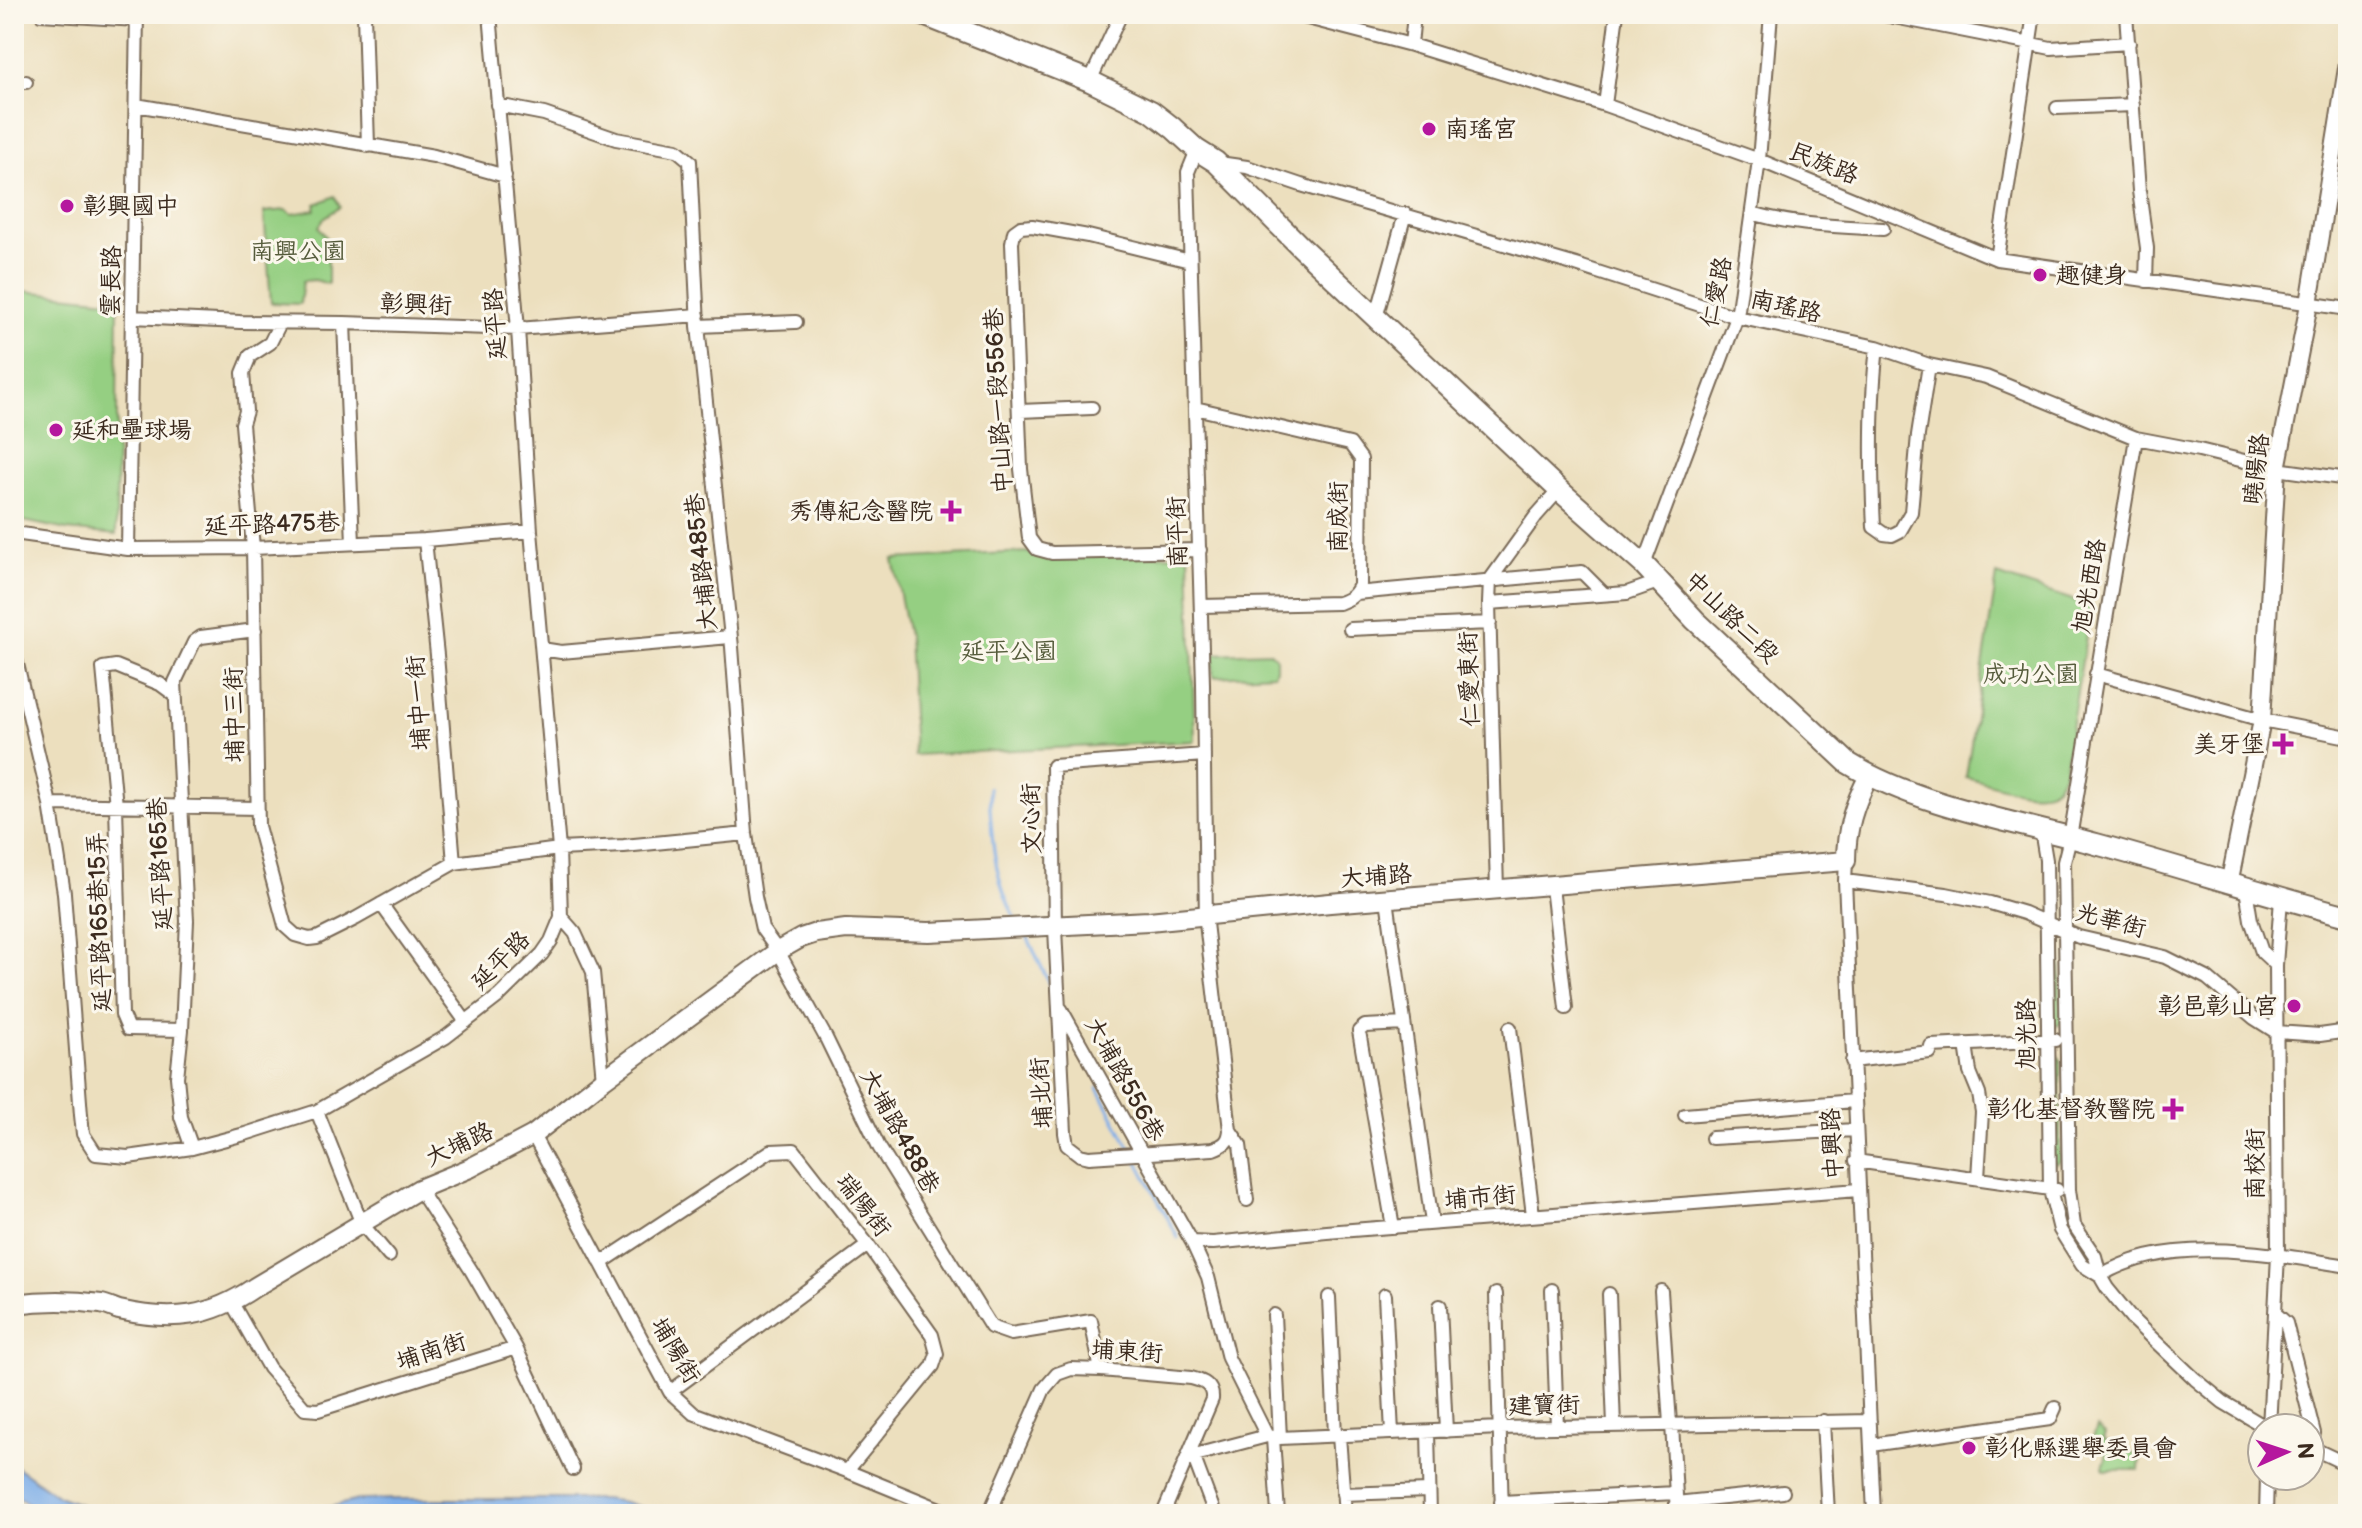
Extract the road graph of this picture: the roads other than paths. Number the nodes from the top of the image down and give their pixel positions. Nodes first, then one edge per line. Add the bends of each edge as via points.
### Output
1 (41, 14) edge
2 (364, 14) edge
3 (490, 14) edge
4 (921, 14) edge
5 (1121, 14) edge
6 (1292, 14) edge
7 (1414, 14) edge
8 (1617, 14) edge
9 (1771, 14) edge
10 (1879, 14) edge
11 (2034, 14) edge
12 (2126, 14) edge
13 (137, 17) edge
14 (1921, 18) edge
15 (2030, 43) junction
16 (2129, 43) junction
17 (1411, 45) junction
18 (2348, 62) edge
19 (1090, 81) junction
20 (136, 105) junction
21 (497, 105) junction
22 (1605, 105) junction
23 (2133, 105) junction
24 (2057, 108) dead end
25 (2344, 113) edge
26 (368, 146) junction
27 (1197, 150) junction
28 (1759, 160) junction
29 (1216, 162) junction
30 (505, 176) junction
31 (1752, 213) junction
32 (1405, 214) junction
33 (1883, 229) dead end
34 (1997, 259) junction
35 (1190, 261) junction
36 (2146, 281) junction
37 (2309, 304) junction
38 (2348, 309) edge
39 (132, 317) junction
40 (1737, 317) junction
41 (1376, 318) junction
42 (698, 321) junction
43 (796, 322) dead end
44 (280, 323) junction
45 (344, 323) junction
46 (518, 329) junction
47 (1877, 347) junction
48 (1929, 365) junction
49 (1092, 408) dead end
50 (1195, 408) junction
51 (1020, 411) junction
52 (2136, 438) junction
53 (2277, 469) junction
54 (2348, 479) edge
55 (1559, 490) junction
56 (531, 531) junction
57 (14, 533) edge
58 (425, 540) junction
59 (353, 543) junction
60 (253, 548) junction
61 (128, 549) junction
62 (1200, 550) junction
63 (1644, 565) junction
64 (1490, 580) junction
65 (1658, 582) junction
66 (1356, 593) junction
67 (1604, 594) junction
68 (1489, 603) junction
69 (1201, 606) junction
70 (1490, 623) junction
71 (1350, 629) dead end
72 (255, 630) junction
73 (730, 637) junction
74 (542, 649) junction
75 (14, 651) edge
76 (16, 673) edge
77 (2096, 674) junction
78 (175, 695) junction
79 (2262, 720) junction
80 (2348, 737) edge
81 (1204, 755) junction
82 (1869, 776) junction
83 (50, 804) junction
84 (116, 806) junction
85 (180, 808) junction
86 (257, 808) junction
87 (2032, 828) junction
88 (746, 834) junction
89 (2070, 838) junction
90 (559, 849) junction
91 (1846, 861) junction
92 (454, 863) junction
93 (1845, 881) junction
94 (2238, 886) junction
95 (1552, 887) junction
96 (1497, 890) junction
97 (1387, 899) junction
98 (2281, 899) junction
99 (381, 904) junction
100 (1205, 915) junction
101 (2348, 916) edge
102 (561, 917) junction
103 (2048, 923) junction
104 (1055, 928) junction
105 (2065, 932) junction
106 (778, 951) junction
107 (2276, 965) junction
108 (1058, 1004) junction
109 (1566, 1008) dead end
110 (466, 1022) junction
111 (1404, 1024) junction
112 (1510, 1028) dead end
113 (182, 1030) junction
114 (2348, 1031) edge
115 (2276, 1032) junction
116 (2066, 1039) junction
117 (2048, 1040) junction
118 (1966, 1044) junction
119 (1852, 1061) junction
120 (603, 1080) junction
121 (1854, 1101) junction
122 (317, 1111) junction
123 (1685, 1115) dead end
124 (1230, 1130) junction
125 (1855, 1130) junction
126 (533, 1135) junction
127 (1712, 1138) dead end
128 (192, 1148) junction
129 (1142, 1154) junction
130 (1856, 1161) junction
131 (1978, 1178) junction
132 (419, 1189) junction
133 (1858, 1190) junction
134 (2050, 1190) junction
135 (2069, 1190) junction
136 (1247, 1200) dead end
137 (1533, 1215) junction
138 (1432, 1223) junction
139 (362, 1224) junction
140 (1393, 1227) junction
141 (1192, 1242) junction
142 (868, 1245) junction
143 (2278, 1255) junction
144 (389, 1256) dead end
145 (601, 1263) junction
146 (2348, 1266) edge
147 (2100, 1276) junction
148 (1552, 1290) dead end
149 (1661, 1291) dead end
150 (1496, 1294) dead end
151 (1609, 1294) dead end
152 (1385, 1295) dead end
153 (1329, 1297) dead end
154 (232, 1303) junction
155 (14, 1304) edge
156 (1440, 1306) dead end
157 (2276, 1314) junction
158 (1274, 1315) dead end
159 (516, 1348) junction
160 (1101, 1370) junction
161 (670, 1392) junction
162 (2055, 1408) dead end
163 (2269, 1412) edge
164 (2309, 1412) edge
165 (2246, 1415) edge
166 (1823, 1421) junction
167 (1870, 1421) junction
168 (1671, 1424) junction
169 (1614, 1426) junction
170 (1557, 1427) junction
171 (1500, 1428) junction
172 (1446, 1431) junction
173 (1428, 1432) junction
174 (1392, 1433) junction
175 (1337, 1436) junction
176 (1273, 1437) junction
177 (1871, 1445) junction
178 (2326, 1455) edge
179 (2348, 1465) edge
180 (573, 1469) dead end
181 (847, 1471) junction
182 (1428, 1491) junction
183 (1783, 1492) dead end
184 (2267, 1492) edge
185 (1343, 1494) junction
186 (920, 1500) junction
187 (1676, 1503) edge
188 (1502, 1508) edge
189 (914, 1514) edge
190 (952, 1514) edge
191 (989, 1514) edge
192 (1163, 1514) edge
193 (1215, 1514) edge
194 (1278, 1514) edge
195 (1345, 1514) edge
196 (1430, 1514) edge
197 (1828, 1514) edge
198 (1874, 1514) edge
199 (2266, 1514) edge

1 - 13 street
2 - 26 street
3 - 21 street, 延平路
4 - 19 main road, 中山路二段
5 - 19 street
6 - 17 street, 民族路
7 - 17 street
8 - 22 street
9 - 28 street, 仁愛路
10 - 14 street
11 - 15 street
12 - 16 street
13 - 20 street, 雲長路
14 - 15 street
15 - 16 street via 2051,48
15 - 34 street
16 - 23 street
17 - 22 street, 民族路
18 - 25 street, 曉陽路
19 - 27 main road, 中山路二段 via 1151,111
20 - 26 street
20 - 39 street, 雲長路
21 - 30 street, 延平路
21 - 42 street, 大埔路485巷 via 544,114 616,139 677,150 690,161
22 - 28 street, 民族路
23 - 24 street
23 - 36 street
25 - 37 street, 曉陽路
26 - 30 street via 434,156
27 - 29 main road, 中山路二段
27 - 35 street, 南平街 via 1188,172
28 - 31 street, 仁愛路
28 - 34 street, 民族路
29 - 32 street, 南瑤路
29 - 41 main road, 中山路二段
30 - 46 street, 延平路
31 - 33 street via 1822,227
31 - 40 street, 仁愛路
32 - 40 street, 南瑤路
32 - 41 street
34 - 36 street, 民族路
35 - 50 street, 南平街
35 - 51 street, 中山路一段556巷 via 1032,226 1014,232
36 - 37 street, 民族路
37 - 38 street, 民族路
37 - 53 street, 曉陽路
39 - 44 street, 彰興街
39 - 61 street, 雲長路
40 - 47 street, 南瑤路
40 - 63 street, 仁愛路
41 - 55 main road, 中山路二段
42 - 43 street, 彰興街
42 - 46 street, 彰興街
42 - 73 street, 大埔路485巷
44 - 45 street, 彰興街
44 - 60 street, 埔中三街 via 270,343 250,356 243,373
45 - 46 street, 彰興街
45 - 59 street
46 - 56 street, 延平路
47 - 48 street, 南瑤路
47 - 48 street via 1871,399 1874,527 1884,534 1900,531 1911,512
48 - 52 street, 南瑤路 via 1986,377
49 - 51 street
50 - 62 street, 南平街
50 - 66 street, 南成街 via 1350,444 1361,459
51 - 62 street, 中山路一段556巷 via 1029,538 1037,549
52 - 53 street, 南瑤路
52 - 77 street, 旭光西路
53 - 54 street, 南瑤路
53 - 79 street, 曉陽路
55 - 63 main road, 中山路二段
55 - 64 street
56 - 58 street, 延平路475巷
56 - 74 street, 延平路
57 - 61 street, 延平路475巷
58 - 59 street, 延平路475巷
58 - 92 street, 埔中一街
59 - 60 street, 延平路475巷
60 - 61 street, 延平路475巷
60 - 72 street, 埔中三街
62 - 69 street, 南平街
63 - 65 main road, 中山路二段
64 - 66 street
64 - 67 street via 1582,572
64 - 68 street, 仁愛東街
65 - 67 street via 1627,593
65 - 82 main road, 中山路二段 via 1848,763
66 - 69 street via 1339,603
67 - 68 street
68 - 70 street, 仁愛東街
69 - 81 street, 南平街
70 - 71 street
70 - 96 street, 仁愛東街
72 - 78 street, 延平路165巷 via 194,642 175,682
72 - 86 street, 埔中三街
73 - 74 street via 561,652
73 - 88 street, 大埔路485巷
74 - 90 street, 延平路
75 - 76 street, 延平路
76 - 83 street, 延平路
77 - 79 street
77 - 89 street, 旭光西路
78 - 84 street via 116,666 103,668
78 - 85 street, 延平路165巷
79 - 80 street
79 - 94 street, 曉陽路
81 - 100 street, 南平街
81 - 104 street, 文心街 via 1053,766
82 - 87 main road, 中山路二段
82 - 91 main road, 中興路 via 1855,802
83 - 84 street
83 - 128 street, 延平路 via 64,893 83,1134 96,1154 128,1157
84 - 85 street
84 - 113 street, 延平路165巷15弄 via 122,1015 128,1029
85 - 86 street
85 - 113 street, 延平路165巷 via 187,921
86 - 99 street, 埔中三街 via 285,926 295,935 317,938
87 - 89 main road, 中山路二段
87 - 103 street, 旭光路 via 2045,847
88 - 90 street
88 - 106 street, 大埔路485巷 via 762,929
89 - 94 main road, 中山路二段
89 - 105 street, 旭光路 via 2064,862
90 - 92 street
90 - 102 street, 延平路
91 - 93 street, 中興路
91 - 95 main road, 大埔路
92 - 99 street, 埔中三街
93 - 103 street, 光華街 via 1981,901
93 - 119 street, 中興路
94 - 98 main road, 中山路二段
94 - 107 street via 2262,952
95 - 96 main road, 大埔路
95 - 109 street
96 - 97 main road, 大埔路
97 - 100 main road, 大埔路
97 - 111 street, 埔市街
98 - 101 main road, 中山路二段
98 - 107 street, 南校街
99 - 110 street
100 - 104 main road, 大埔路
100 - 124 street
102 - 110 street, 延平路 via 542,954
102 - 120 street via 575,933 593,972
103 - 105 street, 光華街
103 - 117 street, 旭光路
104 - 106 main road, 大埔路 via 846,929 816,933
104 - 108 street, 大埔路556巷
105 - 115 street, 光華街 via 2165,957 2207,978
105 - 116 street, 旭光路
106 - 120 main road, 大埔路
106 - 160 street, 大埔路488巷 via 879,1147 991,1327 1011,1334 1091,1321
107 - 115 street, 南校街
108 - 129 street, 大埔路556巷
108 - 129 street, 埔北街 via 1067,1145 1089,1157
110 - 122 street, 延平路
111 - 138 street, 埔市街
111 - 140 street via 1365,1026 1359,1031
112 - 137 street
113 - 128 street, 延平路165巷 via 177,1077 181,1117
114 - 115 street
115 - 143 street, 南校街
116 - 117 street
116 - 135 street, 旭光路
117 - 118 street
117 - 134 street, 旭光路
118 - 119 street
118 - 131 street via 1982,1112
119 - 121 street, 中興路
120 - 126 main road, 大埔路
121 - 123 street
121 - 125 street, 中興路
122 - 128 street, 延平路
122 - 139 street
124 - 129 street, 埔北街 via 1229,1139 1213,1149
124 - 136 street via 1240,1145
125 - 127 street
125 - 130 street, 中興路
126 - 132 main road, 大埔路
126 - 145 street, 埔陽街
129 - 141 street, 大埔路556巷
130 - 131 street
130 - 133 street, 中興路
131 - 134 street
132 - 139 main road, 大埔路
132 - 159 street
133 - 137 street, 埔市街
133 - 167 street, 中興路
134 - 135 street
134 - 147 street, 旭光路 via 2060,1230 2082,1265
135 - 147 street, 旭光路 via 2074,1225 2095,1256
137 - 138 street, 埔市街
138 - 140 street
139 - 144 street
139 - 154 main road, 大埔路
140 - 141 street
141 - 176 street, 大埔路556巷 via 1208,1277 1228,1358
142 - 145 street, 瑞陽街 via 794,1150 781,1149
142 - 161 street
142 - 181 street, 瑞陽街 via 932,1335 937,1354 933,1366
143 - 146 street
143 - 147 street via 2160,1253
143 - 157 street, 南校街
145 - 161 street, 埔陽街
147 - 165 street, 旭光路 via 2173,1360
148 - 170 street
149 - 168 street
150 - 171 street
151 - 169 street
152 - 174 street
153 - 175 street
154 - 155 main road, 大埔路 via 184,1316 74,1302
154 - 159 street, 埔南街 via 269,1368 305,1409 318,1410
156 - 172 street
157 - 163 street, 南校街
157 - 164 street via 2286,1323
158 - 176 street
159 - 180 street
160 - 191 street, 埔東街 via 1071,1369 1051,1380
160 - 192 street, 埔東街 via 1191,1378 1213,1392
161 - 181 street, 埔陽街 via 693,1413
162 - 177 street via 2050,1419
166 - 167 street, 建寶街
166 - 168 street, 建寶街
166 - 197 street
167 - 177 street, 中興路
168 - 169 street, 建寶街
168 - 187 street
169 - 170 street, 建寶街
170 - 171 street, 建寶街
171 - 172 street, 建寶街
171 - 188 street
172 - 173 street, 建寶街
173 - 174 street, 建寶街
173 - 182 street
174 - 175 street, 建寶街
175 - 176 street, 建寶街
175 - 185 street
176 - 193 street, 建寶街 via 1195,1455
176 - 194 street
177 - 198 street, 中興路
178 - 179 street
181 - 186 street, 埔陽街
182 - 185 street
182 - 196 street
183 - 187 street
184 - 199 street
185 - 195 street
186 - 189 street
186 - 190 street, 埔陽街
187 - 188 street

